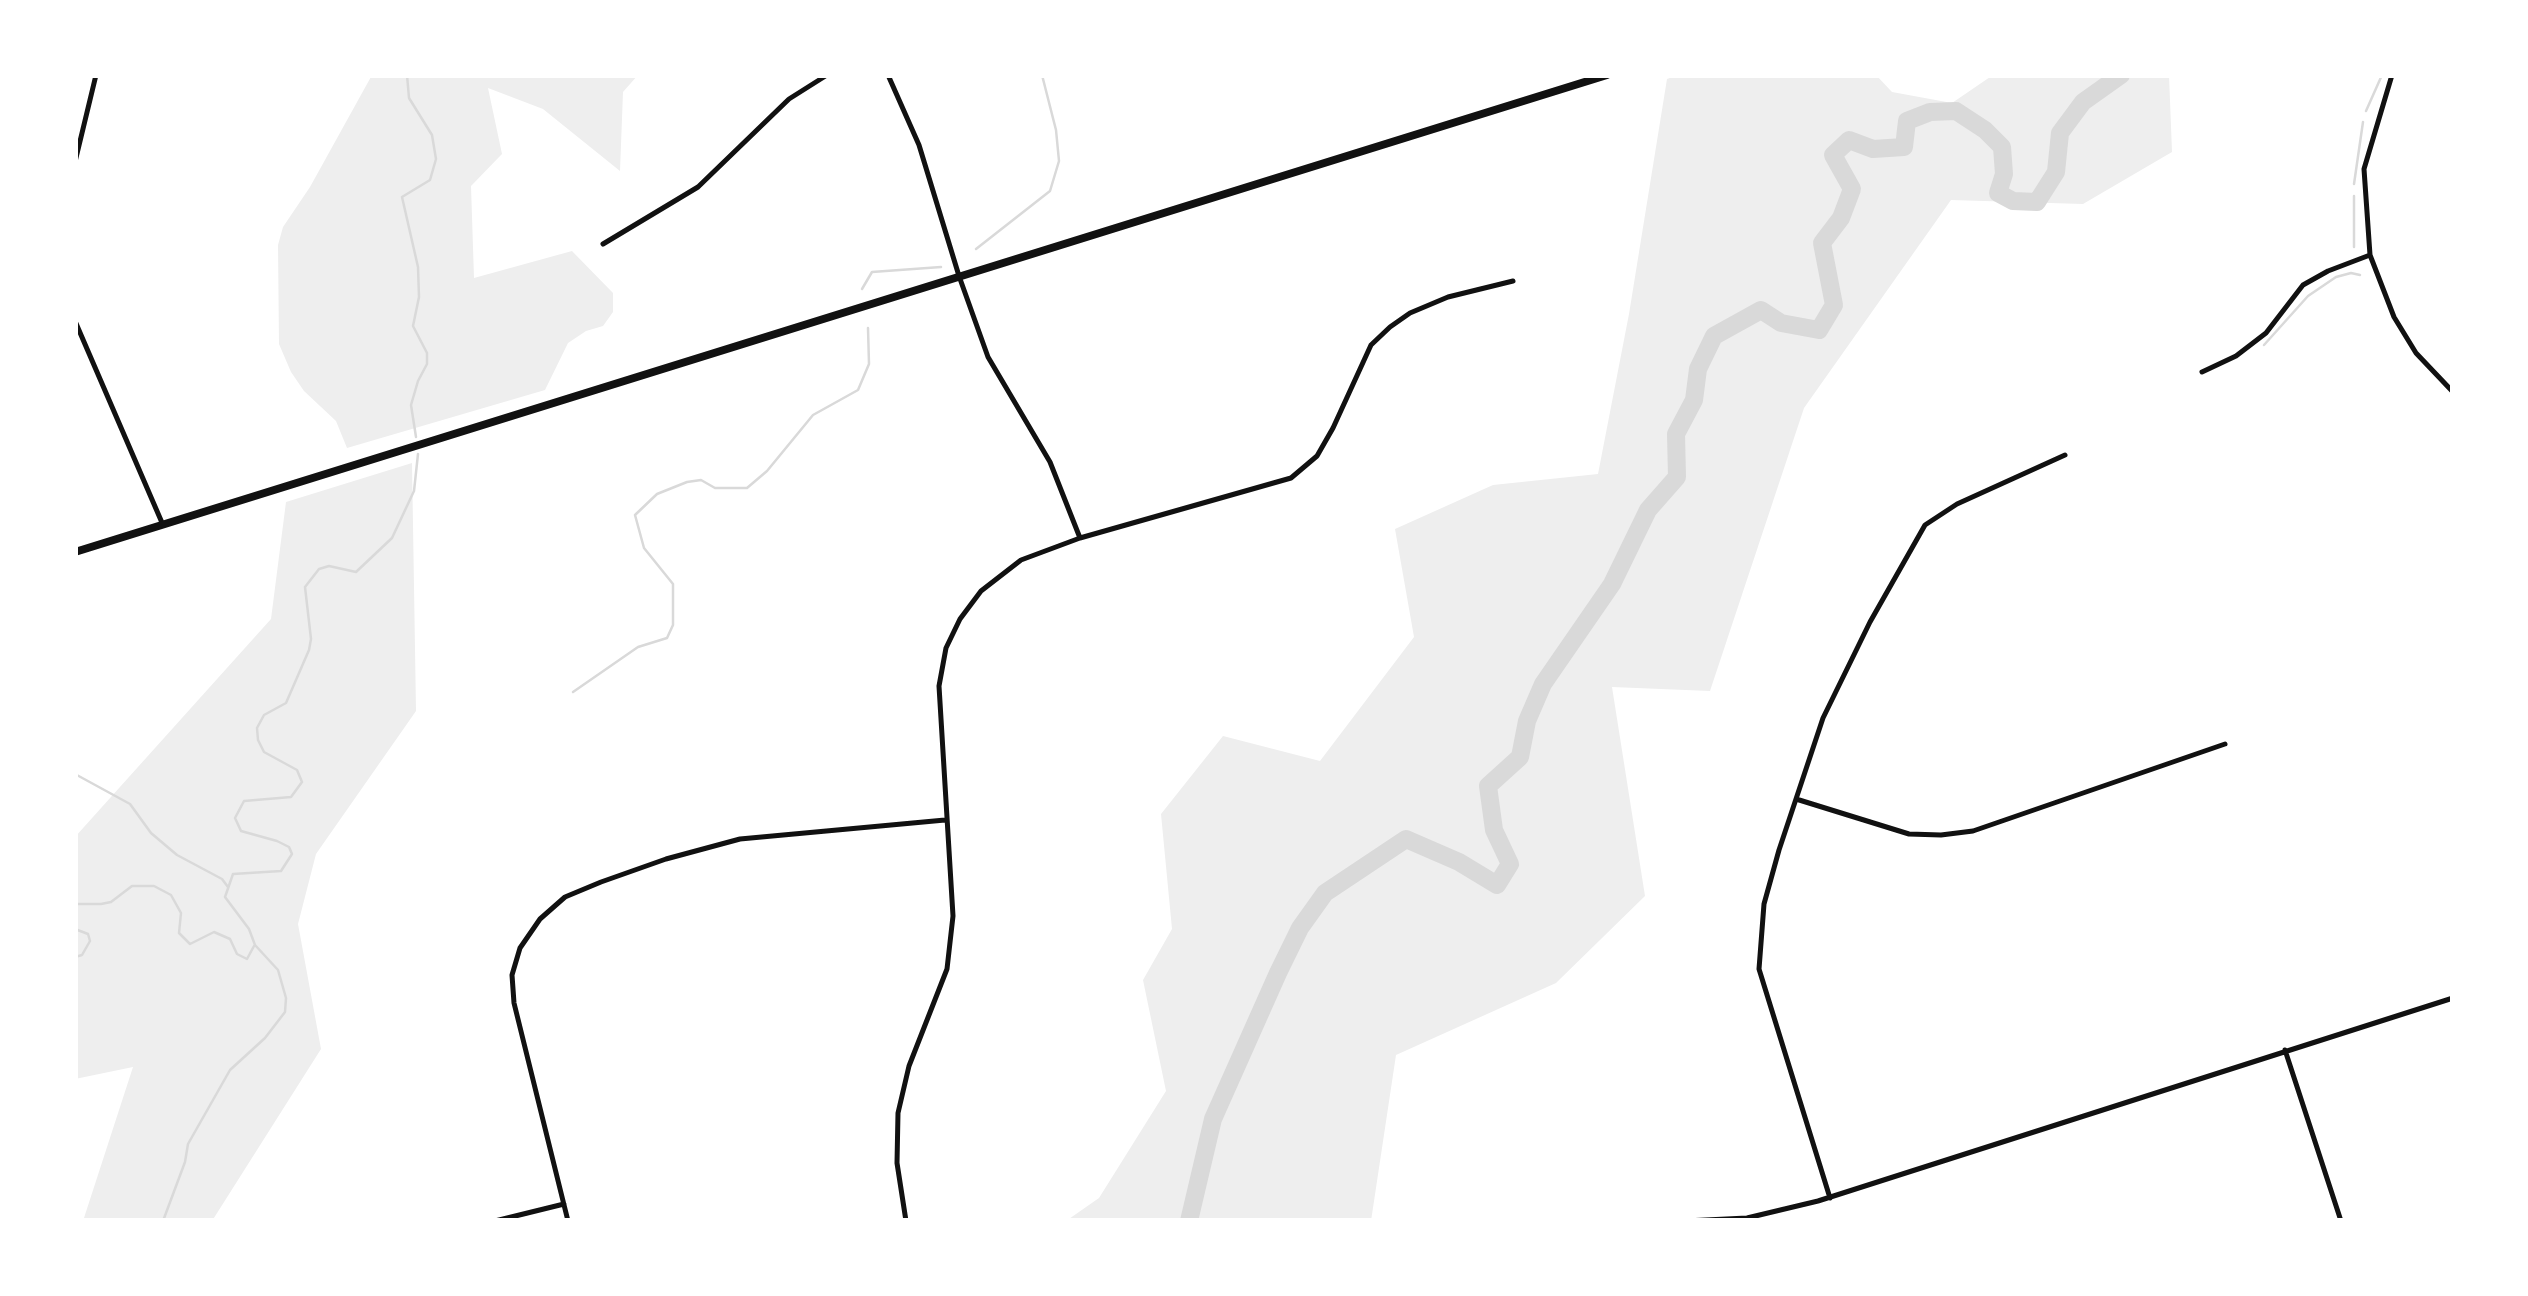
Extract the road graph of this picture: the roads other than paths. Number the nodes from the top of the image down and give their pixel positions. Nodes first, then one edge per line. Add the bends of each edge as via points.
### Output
1 (96, 75) edge
2 (827, 75) edge
3 (888, 75) edge
4 (1607, 75) edge
5 (2392, 75) edge
6 (75, 162) edge
7 (603, 244) dead end
8 (2370, 255) junction
9 (959, 276) junction
10 (1513, 280) dead end
11 (75, 321) edge
12 (2202, 372) dead end
13 (2453, 392) edge
14 (2064, 454) dead end
15 (163, 524) junction
16 (1080, 538) junction
17 (75, 552) edge
18 (2224, 744) dead end
19 (1796, 800) junction
20 (945, 820) junction
21 (2453, 998) edge
22 (2285, 1050) junction
23 (1830, 1198) junction
24 (564, 1204) junction
25 (495, 1221) edge
26 (568, 1221) edge
27 (906, 1221) edge
28 (1685, 1221) edge
29 (2341, 1221) edge

1 - 6 street
2 - 7 street via 789,99 698,187
3 - 9 street via 919,145
4 - 9 main road
5 - 8 street via 2364,168
8 - 12 street via 2303,285 2266,333
8 - 13 street via 2394,317
9 - 15 main road
9 - 16 street via 988,357 1050,462
10 - 16 street via 1448,297 1390,327 1371,345 1317,456 1290,478
11 - 15 street
14 - 19 street via 1925,525 1822,718
15 - 17 main road
16 - 20 street via 1003,572 954,630 939,686
18 - 19 street via 1973,831 1909,834
19 - 23 street via 1764,904 1759,968
20 - 24 street via 740,839 601,882 540,919 520,948 512,975 514,1003
20 - 27 street via 954,916 947,968 908,1066 898,1113 896,1163
21 - 22 street
22 - 23 street
22 - 29 street
23 - 28 street via 1747,1218
24 - 25 street
24 - 26 street

